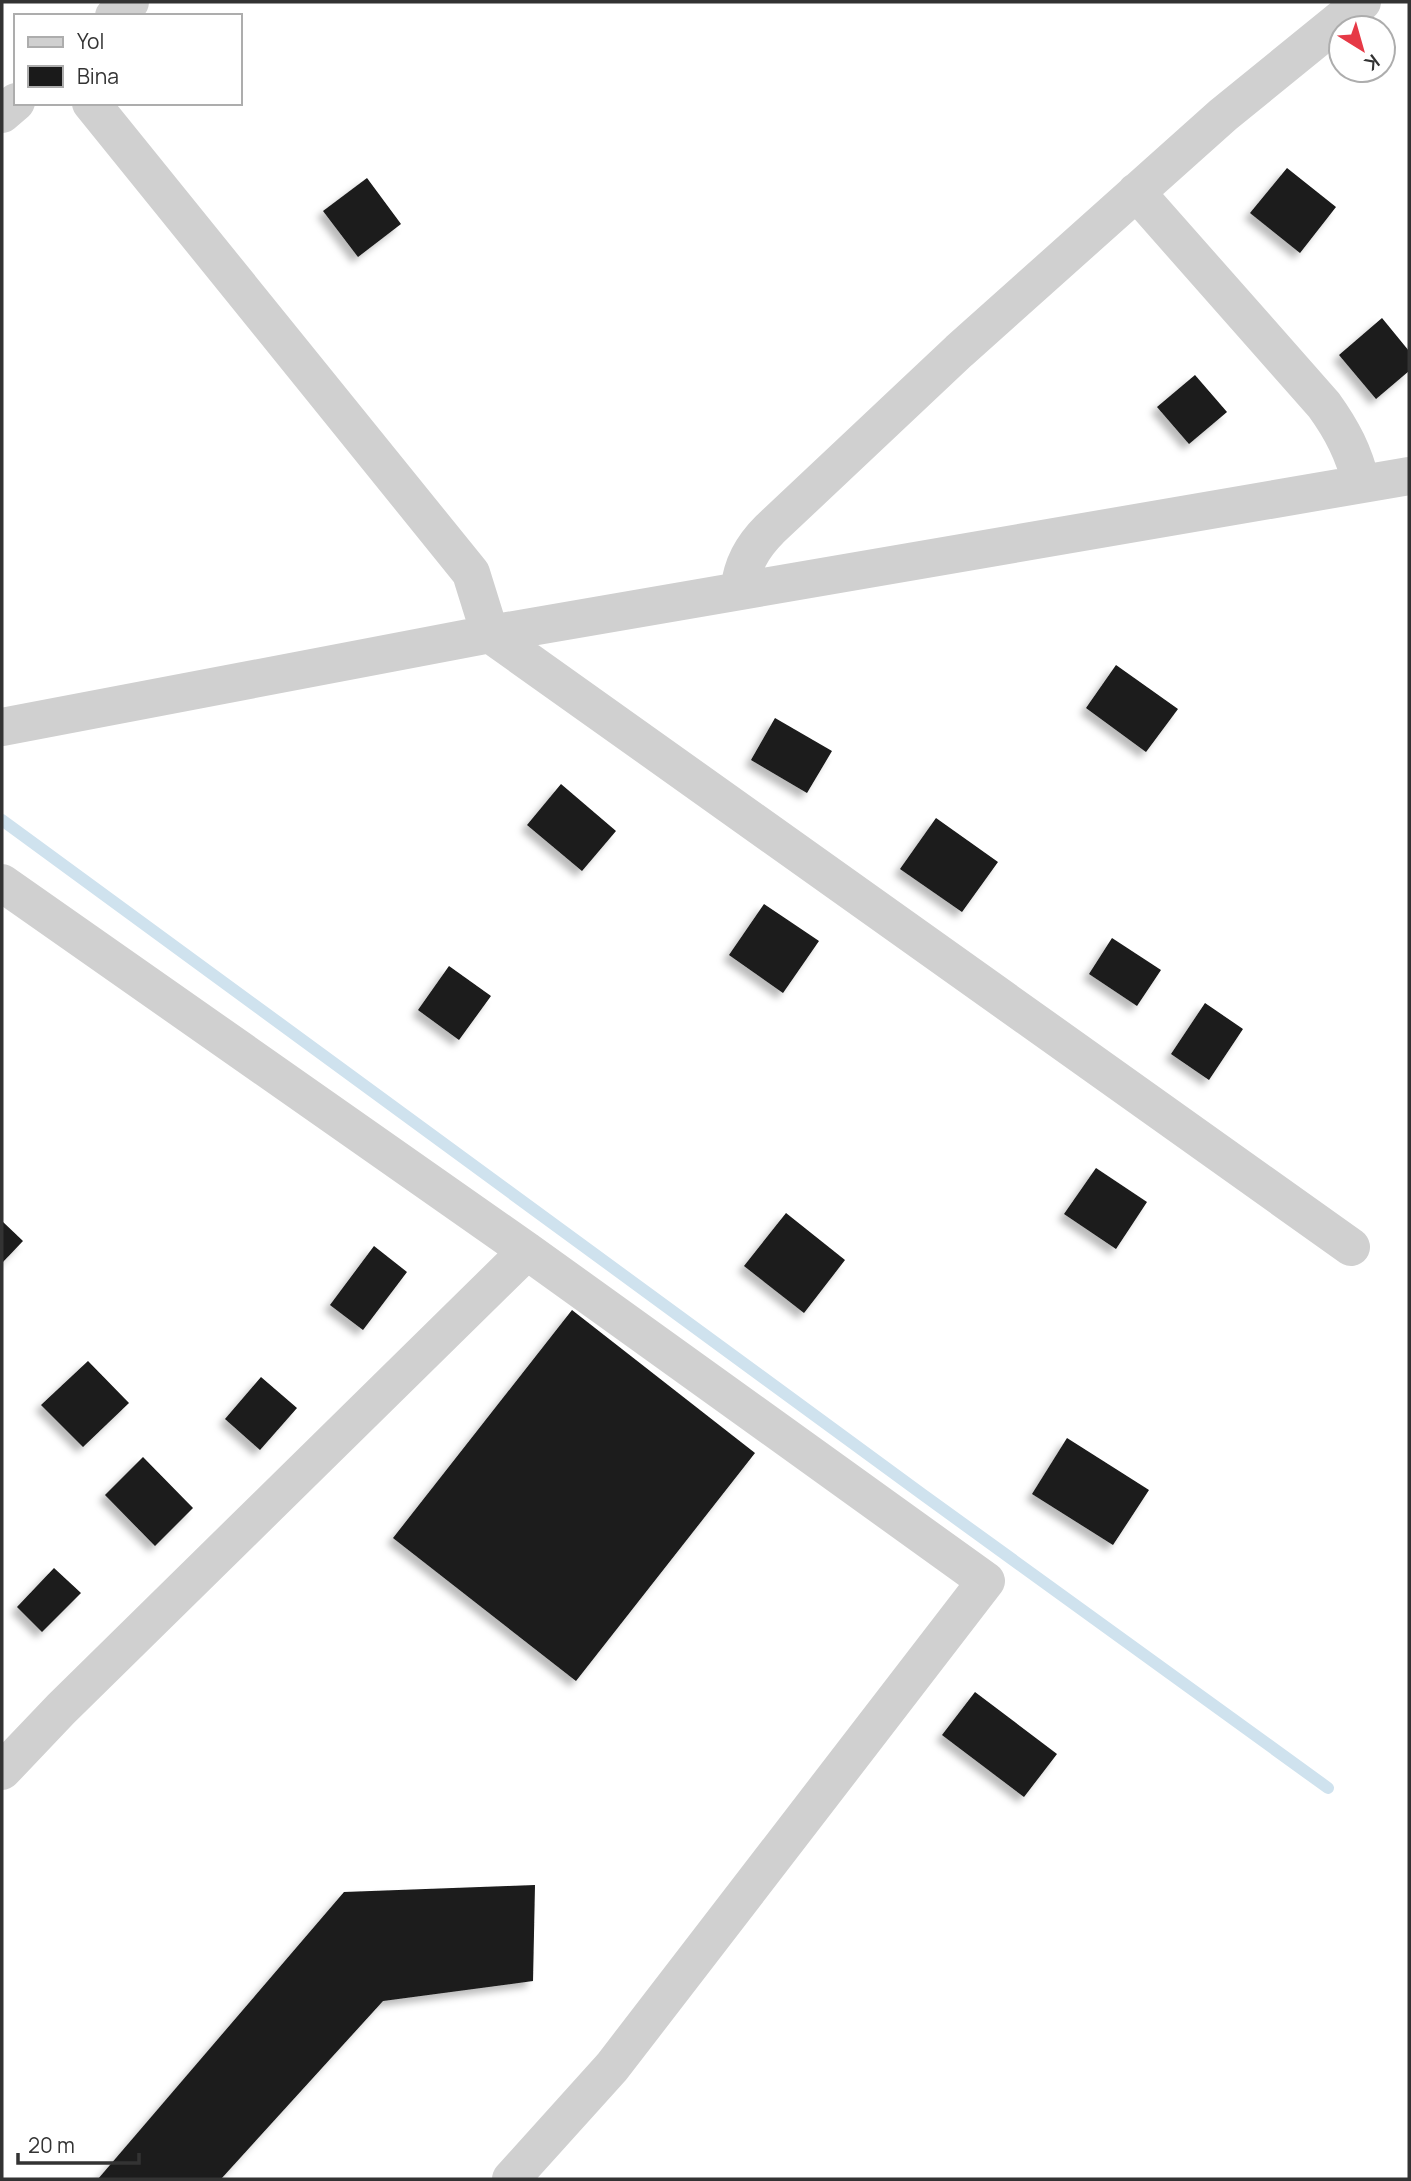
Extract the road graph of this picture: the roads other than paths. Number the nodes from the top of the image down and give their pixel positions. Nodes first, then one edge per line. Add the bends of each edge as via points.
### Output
1 (130, 2) edge
2 (1362, 2) edge
3 (116, 14) edge
4 (93, 105) edge
5 (1136, 192) junction
6 (1409, 476) edge
7 (1360, 483) junction
8 (739, 591) junction
9 (490, 634) junction
10 (2, 727) edge
11 (2, 883) edge
12 (1351, 1247) dead end
13 (527, 1251) junction
14 (2, 1772) edge
15 (511, 2179) edge

1 - 3 street
2 - 5 street
4 - 9 street via 471,573
5 - 7 street via 1324,405 1350,447
5 - 8 street via 757,542 741,574
6 - 7 street
7 - 8 street
8 - 9 street
9 - 10 street
9 - 12 street
11 - 13 street
13 - 14 street
13 - 15 street via 986,1581 612,2067

